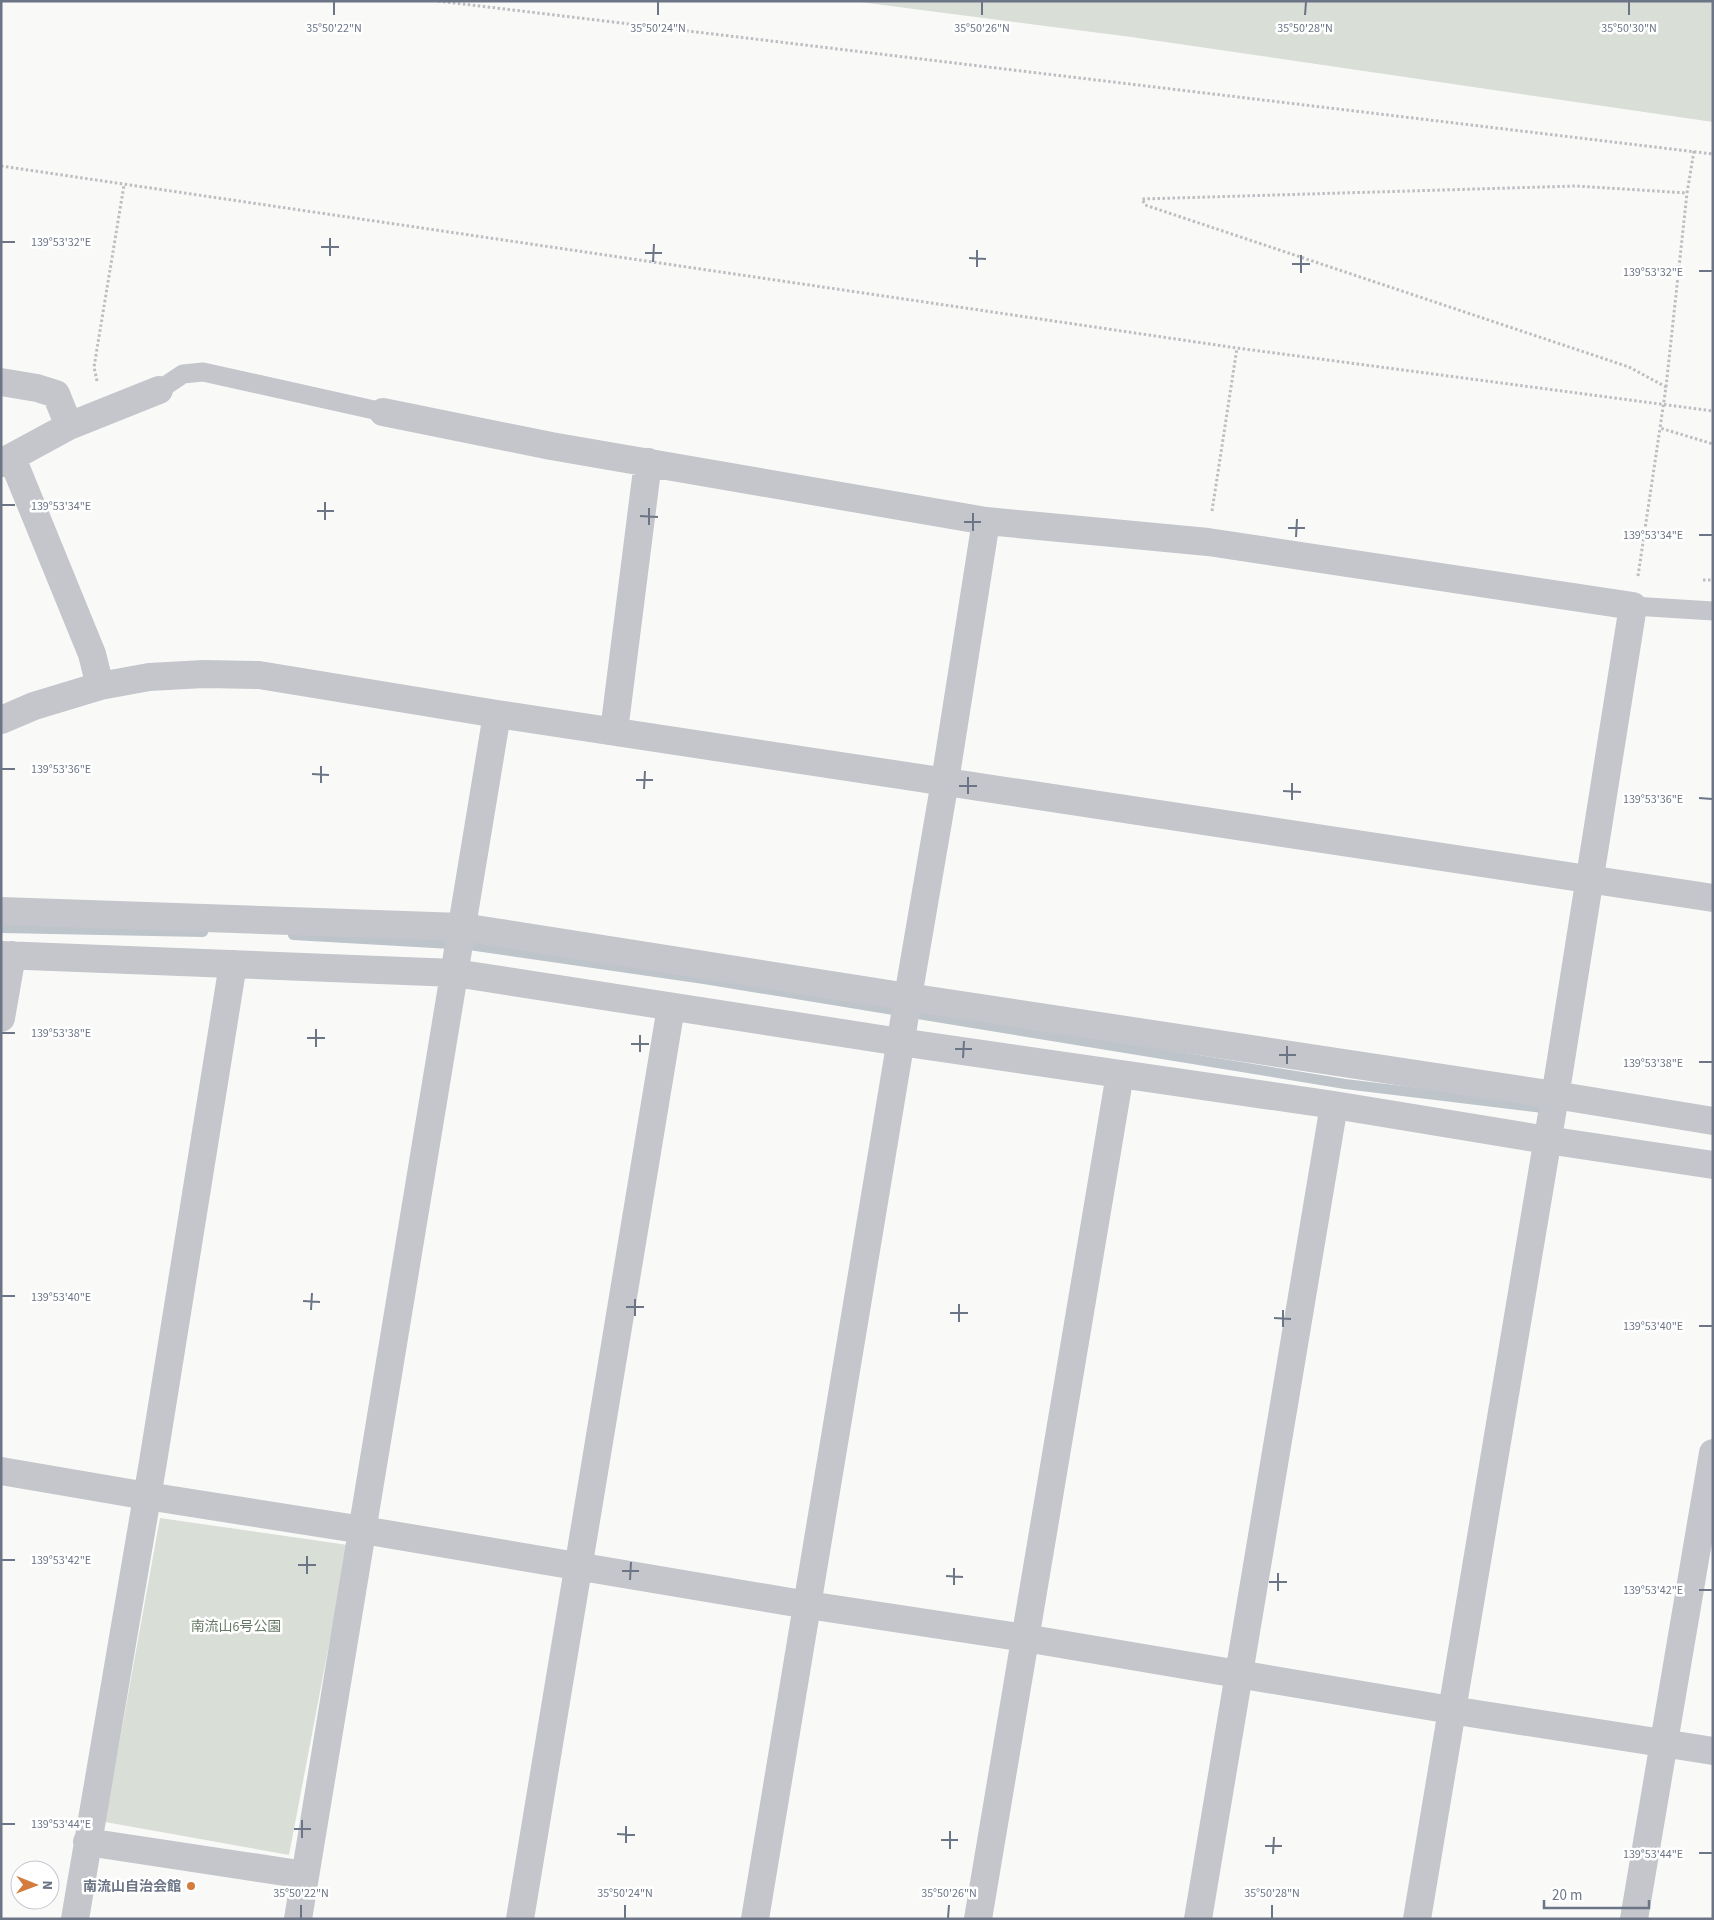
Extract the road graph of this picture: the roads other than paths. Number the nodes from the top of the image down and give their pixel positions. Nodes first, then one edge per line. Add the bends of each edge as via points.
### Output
1 (1, 382) edge
2 (159, 390) joint
3 (383, 412) joint
4 (70, 426) junction
5 (6, 460) edge
6 (648, 462) junction
7 (986, 521) junction
8 (1633, 606) junction
9 (1713, 611) edge
10 (100, 686) junction
11 (497, 714) junction
12 (1, 720) edge
13 (614, 732) junction
14 (945, 781) junction
15 (1590, 879) junction
16 (1713, 898) edge
17 (1, 911) edge
18 (462, 927) junction
19 (7, 955) edge
20 (233, 964) junction
21 (455, 973) junction
22 (908, 997) junction
23 (671, 1007) junction
24 (1, 1018) edge
25 (900, 1042) junction
26 (1120, 1074) junction
27 (1555, 1095) junction
28 (1334, 1105) junction
29 (1713, 1121) edge
30 (1547, 1140) junction
31 (1713, 1165) edge
32 (1713, 1453) edge
33 (1, 1471) edge
34 (147, 1496) junction
35 (1707, 1524) edge
36 (363, 1530) junction
37 (579, 1566) junction
38 (808, 1605) junction
39 (1025, 1638) junction
40 (1237, 1674) junction
41 (1451, 1710) junction
42 (1663, 1743) junction
43 (1713, 1751) edge
44 (87, 1842) junction
45 (305, 1875) junction
46 (75, 1919) edge
47 (298, 1919) edge
48 (520, 1919) edge
49 (755, 1919) edge
50 (978, 1919) edge
51 (1198, 1919) edge
52 (1417, 1919) edge
53 (1634, 1919) edge

1 - 4 street via 56,394
2 - 3 lane via 183,374 203,372
2 - 4 street
3 - 6 street
4 - 5 street
5 - 10 street via 92,654
6 - 7 street
6 - 13 street
7 - 8 street via 1208,542
7 - 14 street
8 - 9 lane
8 - 15 street
10 - 11 street via 158,676 259,675
10 - 12 street via 34,706
11 - 13 street
11 - 18 street
13 - 14 street
14 - 15 street
14 - 22 street
15 - 16 street
15 - 27 street
17 - 18 street
18 - 21 street
18 - 22 street
19 - 20 street
19 - 24 street
20 - 21 street
20 - 34 street
21 - 23 street
21 - 36 street
22 - 25 street
22 - 27 street
23 - 25 street
23 - 37 street
25 - 26 street
25 - 38 street
26 - 28 street
26 - 39 street
27 - 29 street
27 - 30 street
28 - 30 street
28 - 40 street
30 - 31 street
30 - 41 street
32 - 35 street
33 - 34 street
34 - 36 street
34 - 44 street
35 - 42 street
36 - 37 street
36 - 45 street
37 - 38 street
37 - 48 street
38 - 39 street
38 - 49 street
39 - 40 street
39 - 50 street
40 - 41 street
40 - 51 street
41 - 42 street
41 - 52 street
42 - 43 street
42 - 53 street
44 - 45 street
44 - 46 street
45 - 47 street

